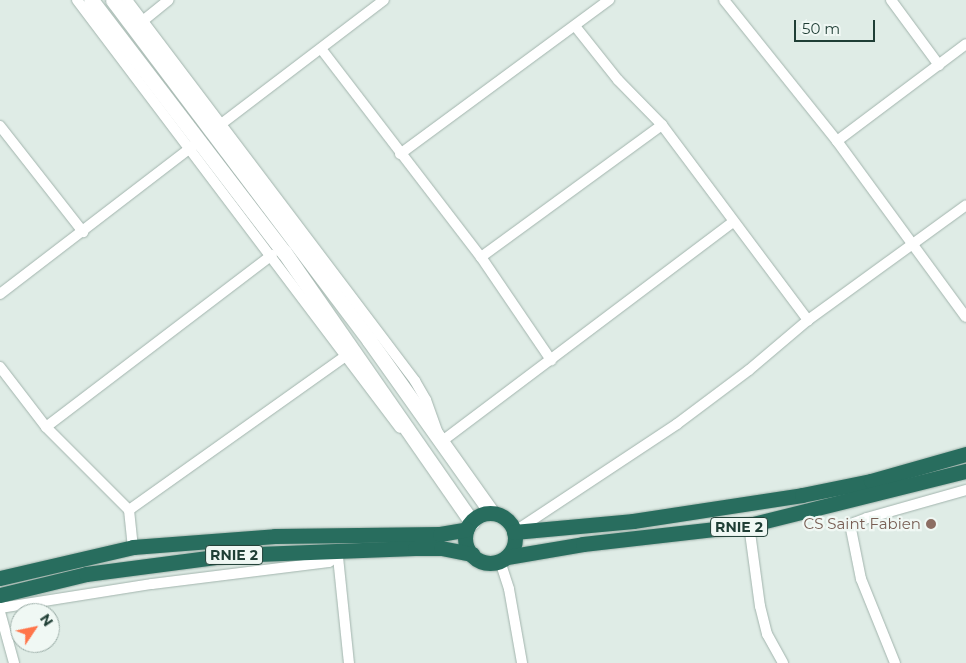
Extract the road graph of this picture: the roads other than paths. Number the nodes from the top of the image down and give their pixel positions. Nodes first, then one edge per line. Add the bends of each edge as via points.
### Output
1 (77, 0) edge
2 (91, 0) edge
3 (113, 0) edge
4 (126, 0) edge
5 (169, 0) edge
6 (384, 0) edge
7 (609, 0) edge
8 (724, 0) edge
9 (891, 0) edge
10 (138, 24) junction
11 (575, 26) junction
12 (966, 44) edge
13 (322, 50) junction
14 (939, 65) junction
15 (662, 125) junction
16 (1, 128) edge
17 (216, 128) junction
18 (837, 141) junction
19 (194, 144) junction
20 (400, 154) junction
21 (966, 206) edge
22 (733, 222) junction
23 (83, 232) junction
24 (912, 246) junction
25 (272, 255) junction
26 (481, 257) junction
27 (0, 294) edge
28 (966, 317) edge
29 (808, 320) junction
30 (346, 356) junction
31 (551, 360) junction
32 (0, 367) edge
33 (46, 427) junction
34 (441, 442) junction
35 (426, 454) junction
36 (966, 454) edge
37 (966, 471) edge
38 (966, 490) edge
39 (130, 510) junction
40 (492, 513) junction
41 (469, 525) junction
42 (749, 525) junction
43 (514, 532) junction
44 (133, 547) junction
45 (341, 554) junction
46 (472, 554) junction
47 (504, 559) junction
48 (0, 578) edge
49 (0, 595) edge
50 (0, 610) edge
51 (14, 663) edge
52 (349, 663) edge
53 (522, 663) edge
54 (783, 663) edge
55 (895, 663) edge

1 - 19 street
2 - 19 main road
3 - 10 main road
4 - 10 street
5 - 10 street
6 - 13 street
7 - 11 street
8 - 18 street
9 - 14 street
10 - 17 main road
11 - 15 street via 618,80
11 - 20 street
12 - 14 street
13 - 17 street
13 - 20 street
14 - 18 street
15 - 22 street
15 - 26 street
16 - 23 street
17 - 19 street
17 - 34 main road
18 - 24 street
19 - 23 street
19 - 25 street
19 - 35 main road via 295,267
20 - 26 street
21 - 24 street
22 - 29 street
22 - 31 street
23 - 27 street
24 - 28 street
24 - 29 street
25 - 30 street
25 - 33 street
26 - 31 street
29 - 43 street via 677,424
30 - 35 street via 390,418
30 - 39 street
31 - 34 street
32 - 33 street
33 - 39 street
34 - 40 main road
35 - 41 main road
36 - 43 highway, RNIE 2 / RNIE 2 via 871,481 802,495 633,522
37 - 42 highway, RNIE 2 / RNIE 2
38 - 55 street via 867,518 854,523 851,529 861,579
39 - 44 street
40 - 41 highway, RNIE 2 / RNIE 2
40 - 43 highway via 506,519
41 - 44 highway, RNIE 2 / RNIE 2 via 440,534 275,536
41 - 46 highway via 466,542
42 - 47 highway, RNIE 2 / RNIE 2 via 584,544
42 - 54 street via 760,606 767,634
43 - 47 highway via 515,541
44 - 48 highway, RNIE 2 / RNIE 2
45 - 46 highway, RNIE 2 / RNIE 2 via 441,548
45 - 49 highway, RNIE 2 / RNIE 2 via 231,555 142,565 86,574
45 - 50 street via 329,562 152,584
45 - 52 street
46 - 47 highway, RNIE 2 / RNIE 2 via 485,562
47 - 53 street
50 - 51 street

